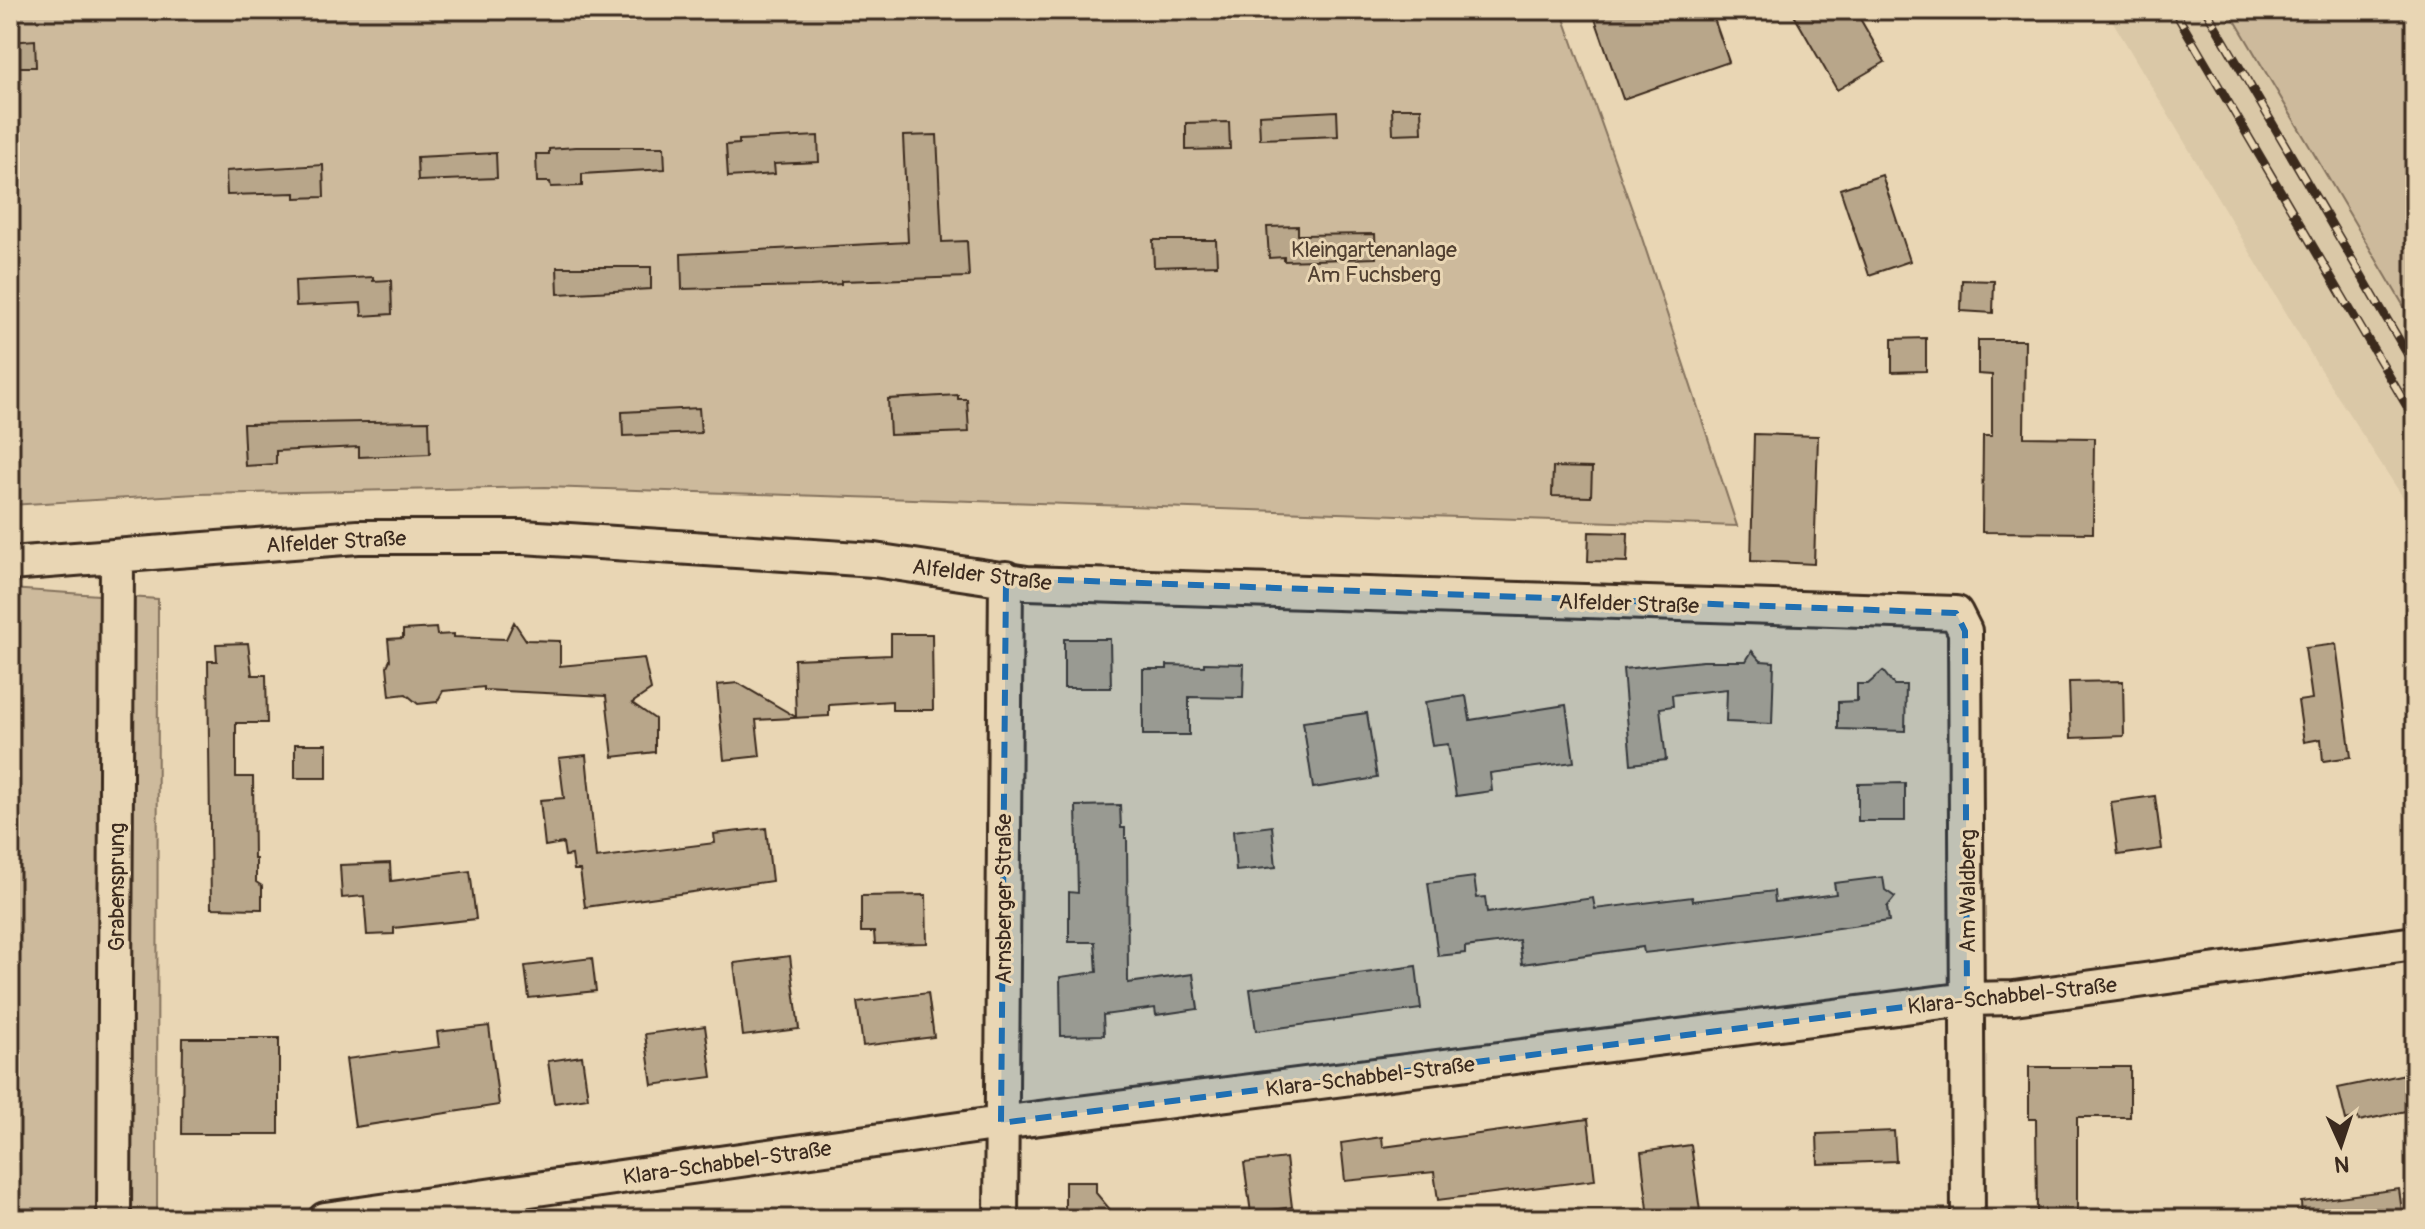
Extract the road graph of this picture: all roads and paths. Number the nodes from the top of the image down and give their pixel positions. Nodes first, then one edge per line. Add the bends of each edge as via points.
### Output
1 (117, 556) junction
2 (10, 564) edge
3 (1006, 578) junction
4 (1956, 613) joint
5 (2415, 943) edge
6 (1967, 999) junction
7 (1001, 1123) junction
8 (114, 1219) edge
9 (325, 1219) edge
10 (1001, 1219) edge
11 (1968, 1219) edge

1 - 2 street, Alfelder Straße
1 - 3 street, Alfelder Straße via 358,537 523,537 874,560
1 - 8 street, Grabensprung
3 - 4 street, Alfelder Straße via 1059,585
3 - 7 street, Arnsberger Straße
4 - 6 street, Am Waldberg via 1965,631
5 - 6 street, Klara-Schabbel-Straße via 2014,998
6 - 7 street, Klara-Schabbel-Straße
6 - 11 street, Am Waldberg
7 - 9 street, Klara-Schabbel-Straße
7 - 10 street, Arnsberger Straße

